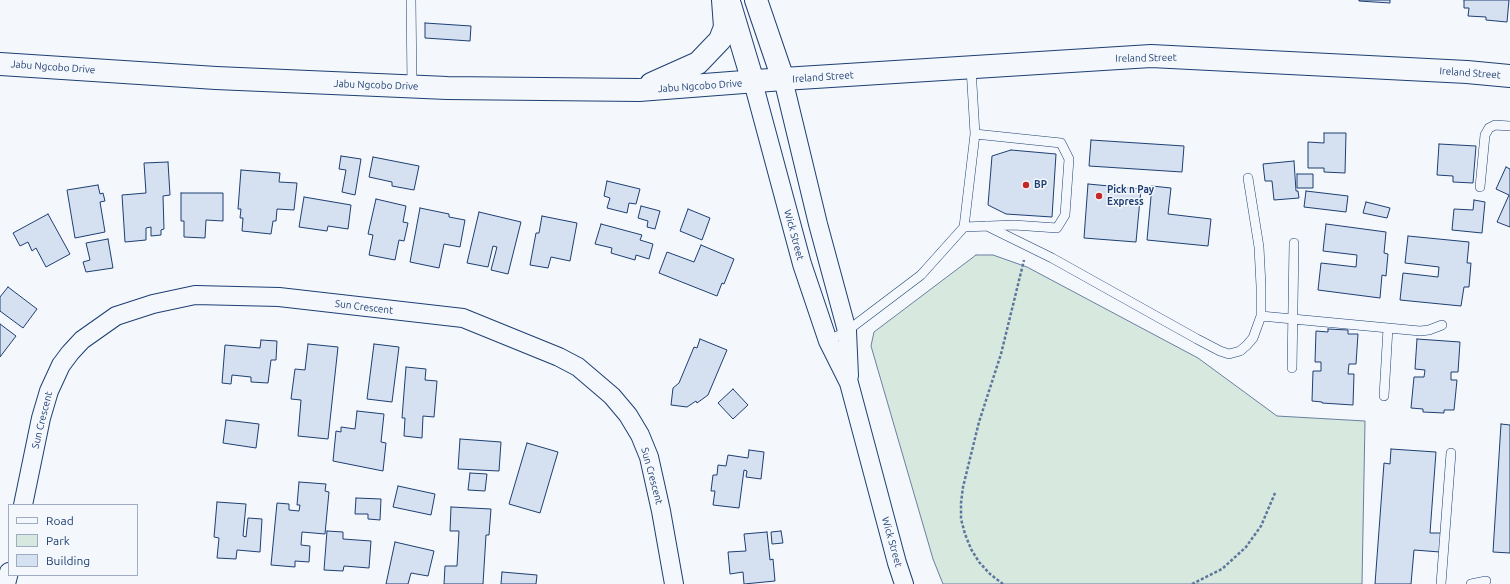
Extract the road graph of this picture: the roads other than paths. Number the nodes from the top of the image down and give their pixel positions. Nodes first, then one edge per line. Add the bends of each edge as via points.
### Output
1 (411, 0) edge
2 (723, 0) edge
3 (728, 0) edge
4 (756, 0) edge
5 (0, 64) edge
6 (971, 68) junction
7 (1510, 76) edge
8 (782, 79) junction
9 (753, 82) junction
10 (412, 86) junction
11 (639, 90) junction
12 (1510, 126) edge
13 (975, 134) junction
14 (1248, 178) dead end
15 (1480, 187) dead end
16 (987, 226) junction
17 (964, 227) junction
18 (1294, 243) dead end
19 (1261, 316) junction
20 (1293, 319) junction
21 (1442, 324) dead end
22 (1388, 328) junction
23 (847, 331) junction
24 (828, 341) junction
25 (1292, 368) dead end
26 (849, 383) junction
27 (1384, 396) dead end
28 (1451, 453) dead end
29 (23, 504) edge
30 (1486, 581) dead end
31 (674, 584) edge
32 (904, 584) edge
33 (1441, 584) edge
34 (1471, 584) edge

1 - 10 lane
2 - 11 main road via 725,27 720,40 698,63
3 - 9 main road, Jabu Ngcobo Drive
4 - 8 main road
5 - 10 main road, Jabu Ngcobo Drive
6 - 7 main road, Ireland Street via 1151,56
6 - 8 main road, Ireland Street
6 - 13 lane
8 - 9 main road, Jabu Ngcobo Drive
8 - 23 street, Wick Street
9 - 11 main road, Jabu Ngcobo Drive
9 - 24 street, Wick Street via 802,264
10 - 11 main road, Jabu Ngcobo Drive
12 - 15 lane via 1495,125 1489,128 1485,135
13 - 16 lane via 1061,143 1069,159 1065,215 1057,228
13 - 17 lane
14 - 19 lane via 1258,247
16 - 17 lane
16 - 19 lane via 1052,258 1197,339 1229,354 1240,351 1253,338
17 - 23 lane via 922,275
18 - 20 lane
19 - 20 lane
20 - 22 lane
20 - 25 lane
21 - 22 lane via 1429,330
22 - 27 lane
23 - 24 lane
23 - 26 street, Wick Street
24 - 26 street, Wick Street
26 - 32 street, Wick Street
28 - 33 lane
29 - 31 street, Sun Crescent via 41,418 49,391 61,365 82,340 116,316 153,304 195,295 278,297 463,318 578,367 612,396 628,415 649,457
30 - 34 lane

